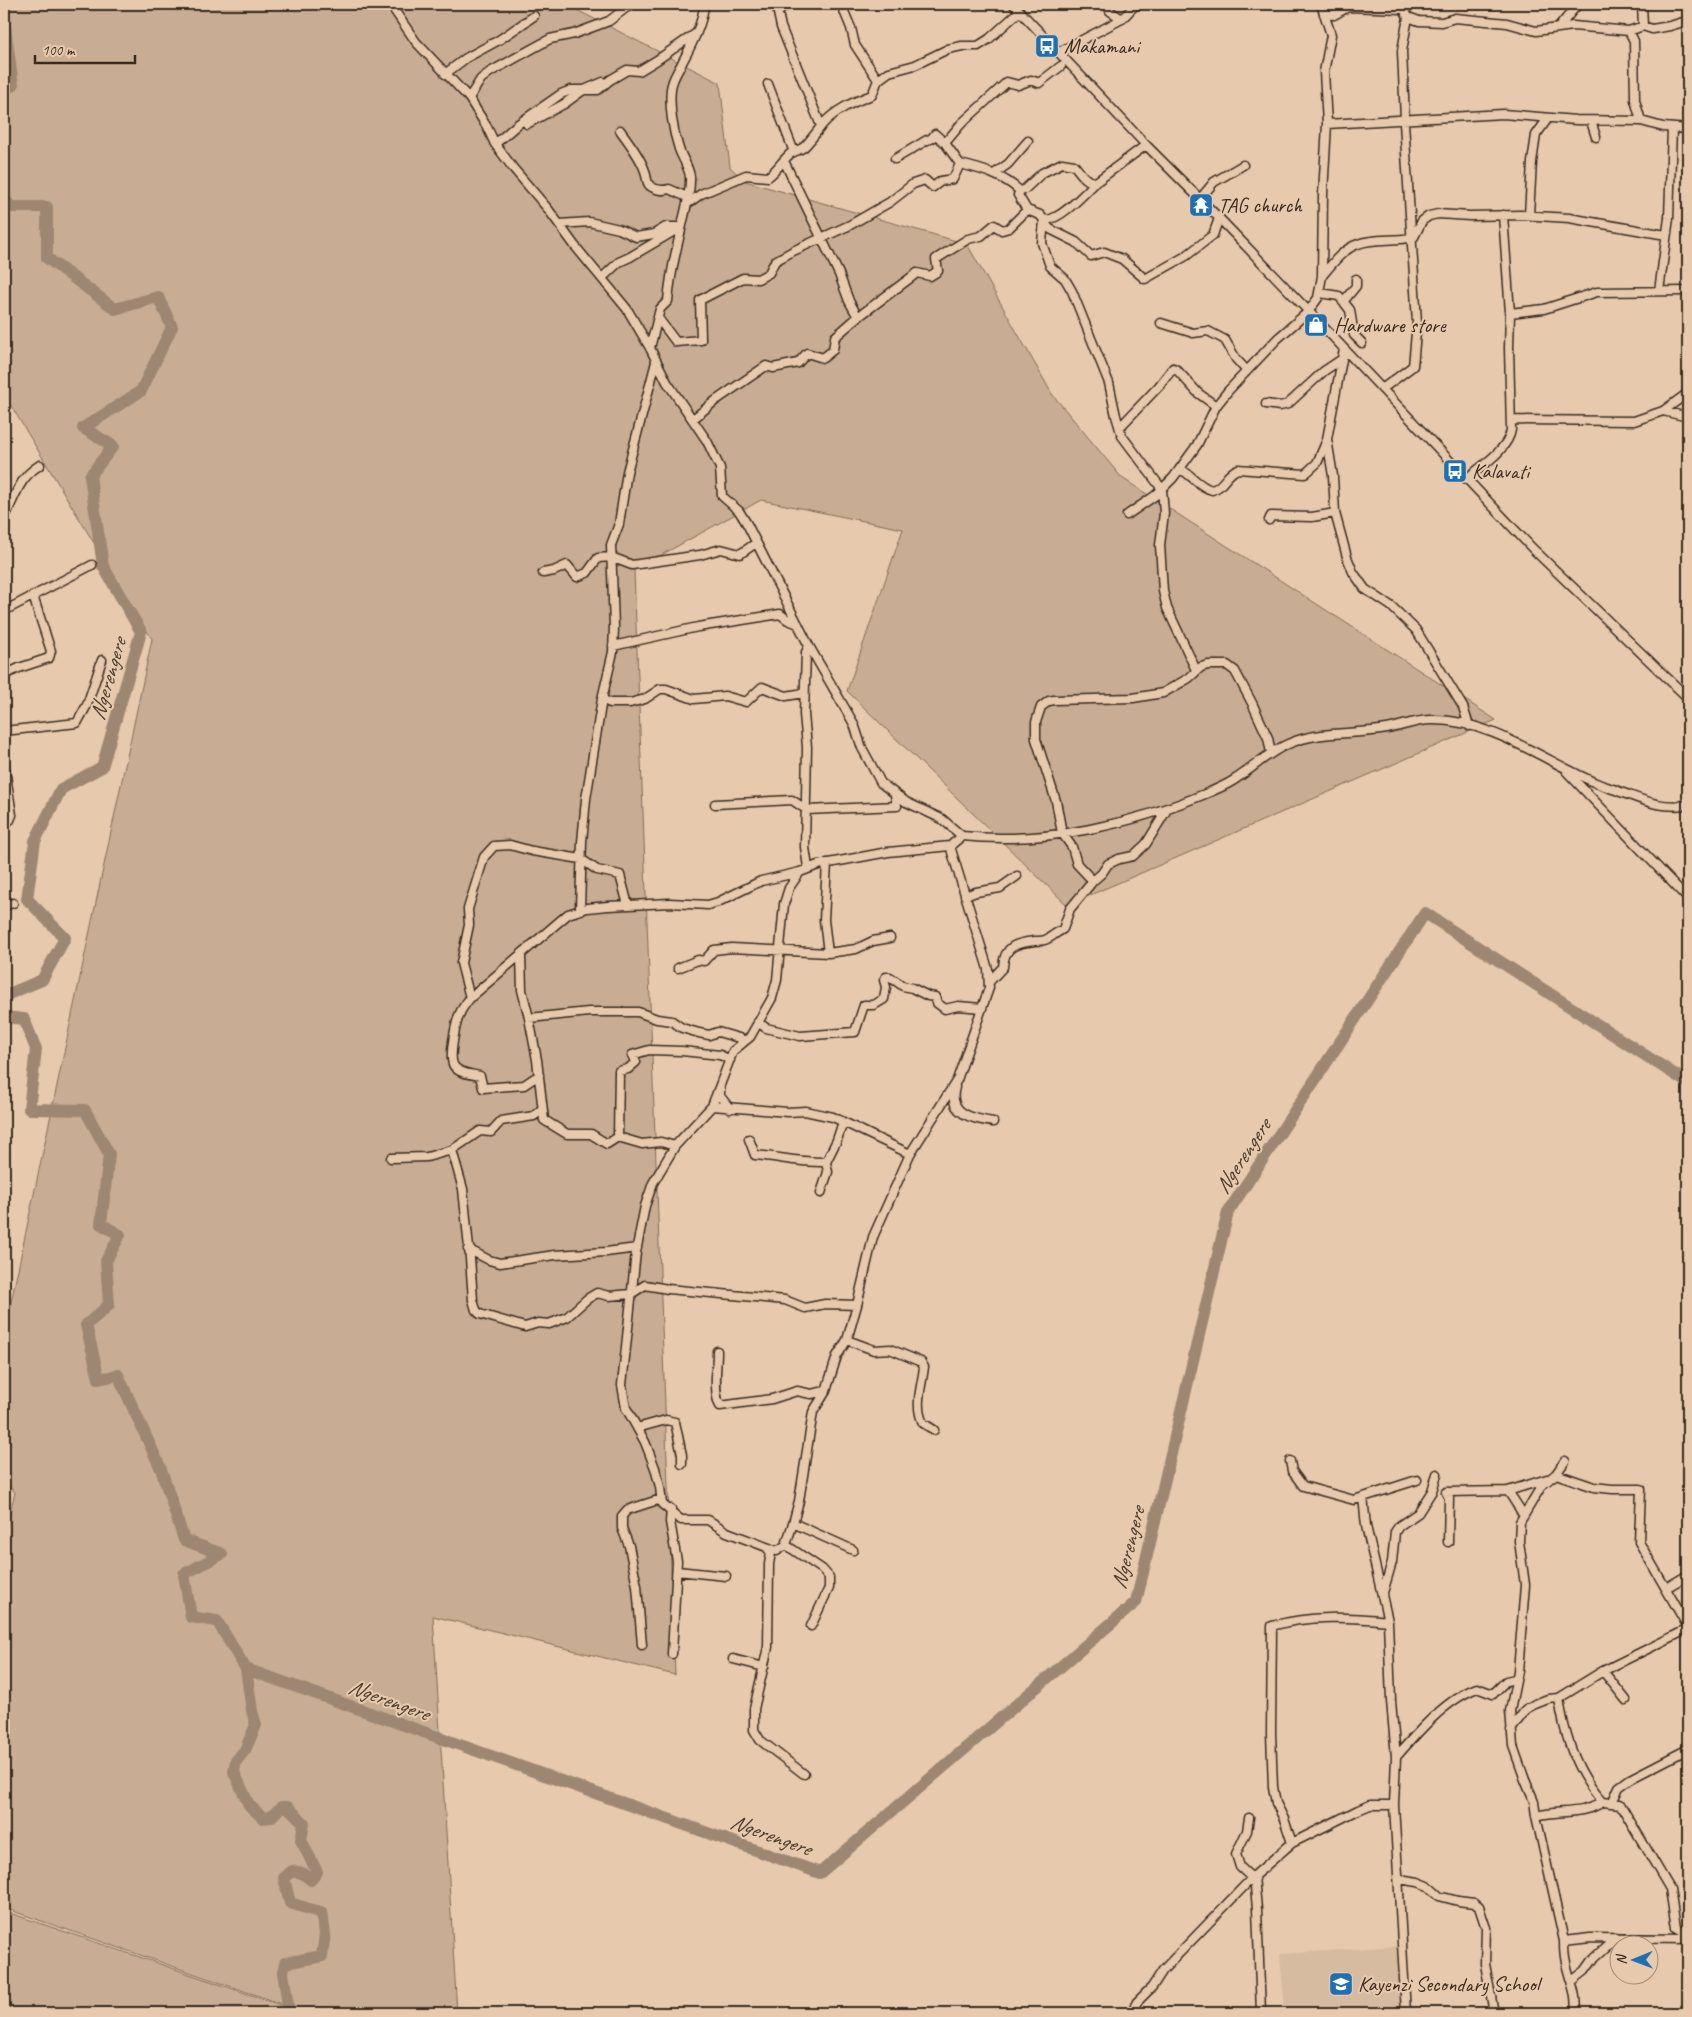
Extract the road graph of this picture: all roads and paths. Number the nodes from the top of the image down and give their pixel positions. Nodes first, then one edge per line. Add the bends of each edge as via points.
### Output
1 (390, 4) edge
2 (631, 4) edge
3 (704, 4) edge
4 (791, 4) edge
5 (841, 4) edge
6 (1013, 4) edge
7 (1108, 4) edge
8 (1139, 4) edge
9 (1341, 4) edge
10 (1396, 4) edge
11 (1578, 4) edge
12 (1642, 4) edge
13 (1322, 9) edge
14 (1020, 11) junction
15 (1406, 13) junction
16 (534, 16) dead end
17 (1122, 19) junction
18 (1682, 22) dead end
19 (1643, 26) junction
20 (1560, 27) junction
21 (1629, 31) junction
22 (696, 34) junction
23 (1059, 52) junction
24 (1061, 66) dead end
25 (445, 74) junction
26 (878, 80) junction
27 (604, 82) dead end
28 (768, 84) dead end
29 (582, 91) junction
30 (469, 98) junction
31 (1591, 120) junction
32 (1546, 121) dead end
33 (1641, 121) junction
34 (1404, 122) junction
35 (1327, 124) junction
36 (821, 126) junction
37 (1672, 128) junction
38 (1688, 129) edge
39 (620, 130) dead end
40 (1596, 137) dead end
41 (1028, 141) dead end
42 (946, 143) junction
43 (495, 144) junction
44 (1146, 146) junction
45 (794, 152) junction
46 (895, 159) dead end
47 (784, 161) junction
48 (960, 164) junction
49 (1243, 165) dead end
50 (994, 174) junction
51 (1096, 182) junction
52 (1025, 189) dead end
53 (1200, 199) junction
54 (687, 200) junction
55 (1027, 210) junction
56 (1503, 215) junction
57 (1529, 215) junction
58 (1219, 218) junction
59 (1044, 221) junction
60 (560, 224) junction
61 (681, 227) junction
62 (1666, 235) junction
63 (820, 237) junction
64 (1411, 238) junction
65 (1322, 276) junction
66 (602, 278) junction
67 (1356, 279) dead end
68 (1659, 291) junction
69 (1688, 291) edge
70 (1320, 293) junction
71 (1344, 302) junction
72 (1308, 312) junction
73 (1510, 313) junction
74 (858, 316) junction
75 (658, 318) junction
76 (1161, 323) dead end
77 (1362, 343) dead end
78 (650, 348) junction
79 (1344, 349) junction
80 (1342, 360) junction
81 (656, 362) junction
82 (1247, 370) junction
83 (1382, 389) junction
84 (1688, 393) edge
85 (1266, 404) dead end
86 (1216, 406) junction
87 (1664, 411) junction
88 (1688, 416) edge
89 (693, 420) junction
90 (1511, 420) junction
91 (1120, 427) junction
92 (1327, 439) junction
93 (40, 465) dead end
94 (1180, 469) junction
95 (1466, 479) junction
96 (1162, 489) junction
97 (1335, 513) junction
98 (1127, 515) dead end
99 (4, 519) edge
100 (1270, 520) dead end
101 (756, 543) junction
102 (610, 557) junction
103 (92, 565) dead end
104 (543, 573) dead end
105 (33, 596) junction
106 (4, 611) edge
107 (798, 624) junction
108 (613, 646) junction
109 (809, 646) junction
110 (102, 660) dead end
111 (1196, 670) junction
112 (4, 675) edge
113 (804, 693) junction
114 (1688, 698) edge
115 (602, 699) junction
116 (1469, 726) junction
117 (4, 731) edge
118 (1271, 753) junction
119 (4, 762) edge
120 (1556, 764) junction
121 (895, 795) junction
122 (715, 804) dead end
123 (1688, 805) edge
124 (1168, 808) junction
125 (807, 810) junction
126 (4, 822) edge
127 (1062, 833) junction
128 (962, 836) junction
129 (950, 846) junction
130 (582, 859) junction
131 (827, 863) junction
132 (804, 870) junction
133 (1017, 876) dead end
134 (1093, 881) junction
135 (965, 896) junction
136 (1688, 898) edge
137 (13, 903) dead end
138 (628, 905) junction
139 (4, 906) edge
140 (580, 909) junction
141 (890, 938) dead end
142 (781, 951) junction
143 (828, 953) junction
144 (521, 956) junction
145 (678, 968) dead end
146 (990, 981) junction
147 (470, 998) junction
148 (982, 1008) junction
149 (529, 1018) junction
150 (758, 1022) junction
151 (745, 1041) junction
152 (730, 1060) junction
153 (539, 1074) junction
154 (957, 1080) junction
155 (719, 1084) junction
156 (712, 1106) junction
157 (542, 1109) junction
158 (730, 1109) junction
159 (534, 1116) junction
160 (544, 1120) junction
161 (843, 1122) junction
162 (993, 1122) dead end
163 (618, 1137) junction
164 (749, 1139) dead end
165 (676, 1146) junction
166 (452, 1150) junction
167 (910, 1154) junction
168 (391, 1158) dead end
169 (826, 1162) junction
170 (821, 1193) dead end
171 (637, 1248) junction
172 (468, 1249) junction
173 (631, 1294) junction
174 (858, 1306) junction
175 (847, 1340) junction
176 (717, 1351) dead end
177 (826, 1391) junction
178 (637, 1428) junction
179 (934, 1430) dead end
180 (1565, 1460) dead end
181 (1290, 1461) dead end
182 (682, 1464) dead end
183 (1437, 1474) dead end
184 (1556, 1474) junction
185 (1548, 1479) junction
186 (1418, 1480) dead end
187 (1508, 1491) junction
188 (1363, 1497) junction
189 (662, 1498) junction
190 (671, 1509) junction
191 (1523, 1514) junction
192 (793, 1524) junction
193 (1448, 1542) dead end
194 (786, 1545) junction
195 (768, 1549) junction
196 (853, 1550) dead end
197 (677, 1571) junction
198 (1688, 1575) edge
199 (726, 1576) dead end
200 (1666, 1588) junction
201 (1382, 1598) junction
202 (1388, 1621) junction
203 (811, 1626) dead end
204 (1688, 1628) edge
205 (642, 1645) dead end
206 (672, 1654) dead end
207 (733, 1659) dead end
208 (764, 1667) junction
209 (1603, 1671) junction
210 (1515, 1679) junction
211 (1559, 1698) junction
212 (1626, 1700) dead end
213 (1511, 1730) junction
214 (1688, 1749) edge
215 (1396, 1757) junction
216 (804, 1774) dead end
217 (1603, 1802) junction
218 (1612, 1802) junction
219 (1394, 1805) junction
220 (1536, 1816) junction
221 (1249, 1818) dead end
222 (1292, 1843) junction
223 (1254, 1876) junction
224 (1399, 1880) junction
225 (1688, 1935) edge
226 (1610, 1938) edge
227 (1660, 1939) edge
228 (1688, 1939) edge
229 (1564, 1941) junction
230 (1610, 1943) edge
231 (1572, 1982) junction
232 (1688, 2006) edge
233 (1130, 2013) edge
234 (1261, 2013) edge
235 (1406, 2013) edge
236 (1494, 2013) edge
237 (1575, 2013) edge
238 (1681, 2013) edge

1 - 25 street via 416,42
2 - 30 street via 609,21 550,39 490,72 481,79
3 - 22 street
4 - 36 street via 778,13 781,27
5 - 26 street via 855,46
6 - 14 street
7 - 17 street via 1110,11
8 - 17 street
9 - 13 street
10 - 15 street
11 - 20 street
12 - 19 street
13 - 15 street via 1334,15 1348,6
13 - 35 street via 1331,35 1324,72
14 - 23 street
14 - 26 street via 985,43 948,50 915,65 896,68
15 - 20 street via 1419,21 1442,22 1455,18 1536,31
15 - 34 street via 1402,51
16 - 25 street
17 - 23 street
18 - 19 street via 1652,29
19 - 21 street
20 - 21 street via 1586,26
21 - 33 street via 1634,41 1636,106
22 - 29 street via 639,71 627,70 598,90
22 - 54 street via 671,87 674,131 690,175
23 - 44 street
24 - 42 street via 1039,83 1031,80 1018,84 1007,82 961,124
25 - 30 street
26 - 36 street via 872,95 850,103
27 - 29 street
28 - 45 street
29 - 43 street via 566,92 550,100
30 - 43 street
31 - 33 street
31 - 34 street via 1486,114
31 - 40 street
32 - 57 street via 1536,135
33 - 37 street
34 - 35 street
34 - 64 street
35 - 65 street
36 - 45 street via 802,149
37 - 38 street
37 - 62 street
39 - 54 street via 638,156 651,187 664,191 669,189
41 - 50 street via 1008,164
42 - 46 street via 935,134
42 - 48 street
43 - 60 street
44 - 51 street
44 - 53 street
45 - 47 street
47 - 54 street via 768,177 746,175
47 - 63 street
48 - 50 street
48 - 63 street via 953,179 941,181 933,187 924,180 916,182 875,211
49 - 53 street via 1214,182
50 - 55 street via 1020,191 1018,196
51 - 52 street via 1085,178 1074,165 1062,163 1042,173
51 - 59 street via 1072,205 1051,220
53 - 58 street
54 - 61 street
55 - 59 street via 1040,215
55 - 74 street via 1008,228 1002,230 994,225 981,236 968,239 936,259 938,272 930,276 917,273
56 - 57 street
56 - 64 street via 1433,215 1422,221
56 - 73 street
57 - 62 street via 1569,218
58 - 59 street via 1213,235 1186,256 1145,279 1126,260 1104,252 1091,256 1076,242 1050,229
58 - 72 street
59 - 91 street via 1042,242 1050,266 1065,279 1072,291 1109,382
60 - 61 street via 589,222 619,229 636,238 666,227
60 - 66 street
61 - 66 street via 619,262
61 - 75 street via 668,301 660,309
62 - 68 street
63 - 74 street
63 - 75 street via 775,261 769,273 758,279 743,278 700,300 701,340 676,342
64 - 65 street via 1356,244 1336,259
64 - 83 street via 1417,322 1415,356 1413,366
65 - 70 street
66 - 78 street via 627,309
67 - 71 street via 1356,286
68 - 69 street
68 - 73 street via 1597,292 1544,309
70 - 71 street via 1339,296
70 - 72 street
71 - 77 street via 1350,310 1354,335
72 - 79 street
72 - 82 street
73 - 90 street
74 - 89 street via 835,337 833,350 823,358 807,353 798,363 774,368 766,366
75 - 78 street
76 - 82 street via 1193,334 1208,331 1225,340
78 - 81 street
79 - 80 street
79 - 83 street
80 - 85 street via 1288,404
80 - 92 street
81 - 89 street
81 - 102 street via 627,472 621,519 612,541
82 - 86 street
83 - 95 street
84 - 87 street
86 - 91 street via 1173,368
86 - 94 street via 1197,445
87 - 88 street
87 - 90 street via 1627,422
89 - 101 street via 720,468 722,496 739,511
90 - 95 street via 1508,440
91 - 96 street via 1127,444
92 - 94 street via 1316,463 1305,474 1238,469 1212,490
92 - 97 street
93 - 99 street via 22,480
94 - 96 street
95 - 114 street via 1572,588
96 - 98 street
96 - 111 street via 1162,586 1167,608
97 - 100 street via 1318,517 1271,516
97 - 116 street via 1347,557 1356,576 1365,589 1391,606 1416,630 1463,707
101 - 102 street via 740,554 721,549 632,565
101 - 107 street
102 - 104 street via 598,558 588,573 577,577 567,565
102 - 108 street
103 - 105 street
105 - 106 street
105 - 112 street via 50,655 46,660
107 - 108 street via 780,614 698,627
107 - 109 street
108 - 115 street
109 - 113 street
109 - 121 street via 854,724 877,778
110 - 117 street via 77,723
111 - 118 street via 1215,664 1233,668 1268,738
111 - 127 street via 1189,678 1163,693 1133,698 1048,700 1041,707 1035,732
113 - 115 street via 786,696 762,687 746,702 725,696 694,699 660,689 630,703 610,703
113 - 125 street
115 - 130 street via 586,798
116 - 118 street via 1439,720 1416,721 1389,729 1303,739
116 - 120 street via 1536,751
118 - 124 street via 1236,779
119 - 126 street via 12,815
120 - 123 street via 1597,784 1654,804
120 - 136 street via 1574,778
121 - 125 street via 897,806
121 - 128 street via 942,819
122 - 125 street via 792,800
124 - 127 street via 1100,827
124 - 134 street via 1146,844 1133,856 1108,864
125 - 132 street
127 - 128 street via 1025,837
127 - 134 street via 1072,847 1077,864
128 - 129 street
129 - 131 street via 888,852
129 - 135 street
130 - 138 street via 597,870 620,875
130 - 140 street
130 - 147 street via 510,845 490,849 484,857 468,909 469,924 461,963
131 - 132 street
131 - 143 street via 824,920
132 - 138 street via 761,881 712,904
132 - 142 street via 789,888 784,904
133 - 135 street via 1000,888
134 - 146 street via 1070,909 1063,929 1046,940 1009,948 1003,958 1003,967
135 - 146 street
137 - 139 street
138 - 140 street
140 - 144 street via 568,914
141 - 143 street via 856,949
142 - 143 street
142 - 145 street via 714,950 704,961 698,960
142 - 150 street via 772,998
144 - 147 street
144 - 149 street via 522,990
146 - 148 street
147 - 153 street via 460,1012 454,1037 454,1067 480,1076 484,1088 524,1085
148 - 150 street via 958,1006 945,1009 935,997 886,977 884,999 874,1005 864,1005 855,1032 800,1036 766,1028
148 - 154 street
149 - 151 street via 590,1012 638,1012 672,1021 699,1033 709,1035 718,1032
149 - 153 street
150 - 151 street
151 - 152 street via 733,1051
152 - 155 street
152 - 163 street via 720,1055 682,1051 649,1050 632,1055 636,1062 619,1071
153 - 157 street
154 - 162 street via 953,1096 960,1111 970,1118
154 - 167 street
155 - 156 street
155 - 158 street via 720,1096
156 - 158 street
156 - 165 street
157 - 159 street
157 - 160 street
158 - 161 street via 805,1111
159 - 160 street
159 - 166 street via 501,1121 491,1132 480,1131
160 - 163 street via 567,1134 591,1134 608,1144
161 - 167 street
161 - 169 street
163 - 165 street via 642,1144 661,1142
164 - 169 street via 755,1155 806,1163
165 - 171 street via 653,1183
166 - 168 street via 427,1157
166 - 172 street via 462,1190
167 - 174 street via 873,1237
169 - 170 street via 828,1172
171 - 172 street via 555,1255 500,1264
171 - 173 street
172 - 173 street via 472,1300 476,1310 509,1324 525,1327 538,1322 555,1323 597,1293 609,1296
173 - 174 street via 645,1285 785,1300 805,1308 825,1304
173 - 178 street via 622,1385 626,1408
174 - 175 street
175 - 177 street via 837,1356
175 - 179 street via 874,1350 890,1349 921,1362 924,1367 919,1414 923,1424
176 - 177 street via 720,1406 772,1399 797,1391 811,1394
177 - 192 street via 814,1412
178 - 182 street via 666,1420 675,1422
178 - 189 street via 645,1442
180 - 184 street
181 - 188 street via 1292,1471 1303,1486 1354,1500
183 - 201 street via 1432,1491 1418,1512 1395,1532 1392,1562
184 - 185 street
184 - 200 street via 1594,1486 1640,1489 1639,1542
185 - 187 street
185 - 191 street
186 - 188 street
187 - 191 street
187 - 193 street via 1446,1492 1449,1498
188 - 201 street
189 - 190 street via 662,1504
189 - 205 street via 627,1510 622,1516 622,1528 637,1586
190 - 195 street via 681,1520 708,1520 727,1532
190 - 197 street
191 - 210 street via 1519,1541 1525,1585
192 - 194 street
192 - 196 street
194 - 195 street via 777,1552
194 - 203 street via 822,1568 830,1580
195 - 208 street via 771,1553 769,1632
197 - 199 street
197 - 206 street
198 - 200 street
200 - 204 street
201 - 202 street
202 - 215 street
202 - 222 street via 1314,1619 1272,1626 1273,1787
204 - 209 street
207 - 208 street
208 - 216 street via 754,1709 755,1732 760,1740
209 - 211 street
209 - 212 street
210 - 213 street via 1510,1710
210 - 215 street via 1506,1681 1493,1694 1477,1688 1456,1698 1421,1728
211 - 213 street via 1548,1699 1526,1709
211 - 217 street via 1571,1750 1594,1793
213 - 220 street via 1513,1746 1534,1801
214 - 218 street via 1630,1779 1619,1787
215 - 219 street
217 - 218 street
217 - 220 street via 1591,1809
218 - 225 street via 1620,1804 1670,1889 1676,1928
219 - 222 street via 1370,1805
219 - 224 street
220 - 229 street
221 - 223 street via 1236,1854 1240,1867 1252,1878
222 - 223 street
223 - 233 street via 1163,1970
223 - 234 street
224 - 235 street
224 - 236 street via 1418,1882 1439,1896 1474,1903 1479,1907 1486,1928 1485,1964
226 - 229 street
227 - 228 street
229 - 231 street via 1565,1960
230 - 231 street
231 - 237 street via 1577,2001
232 - 238 street

